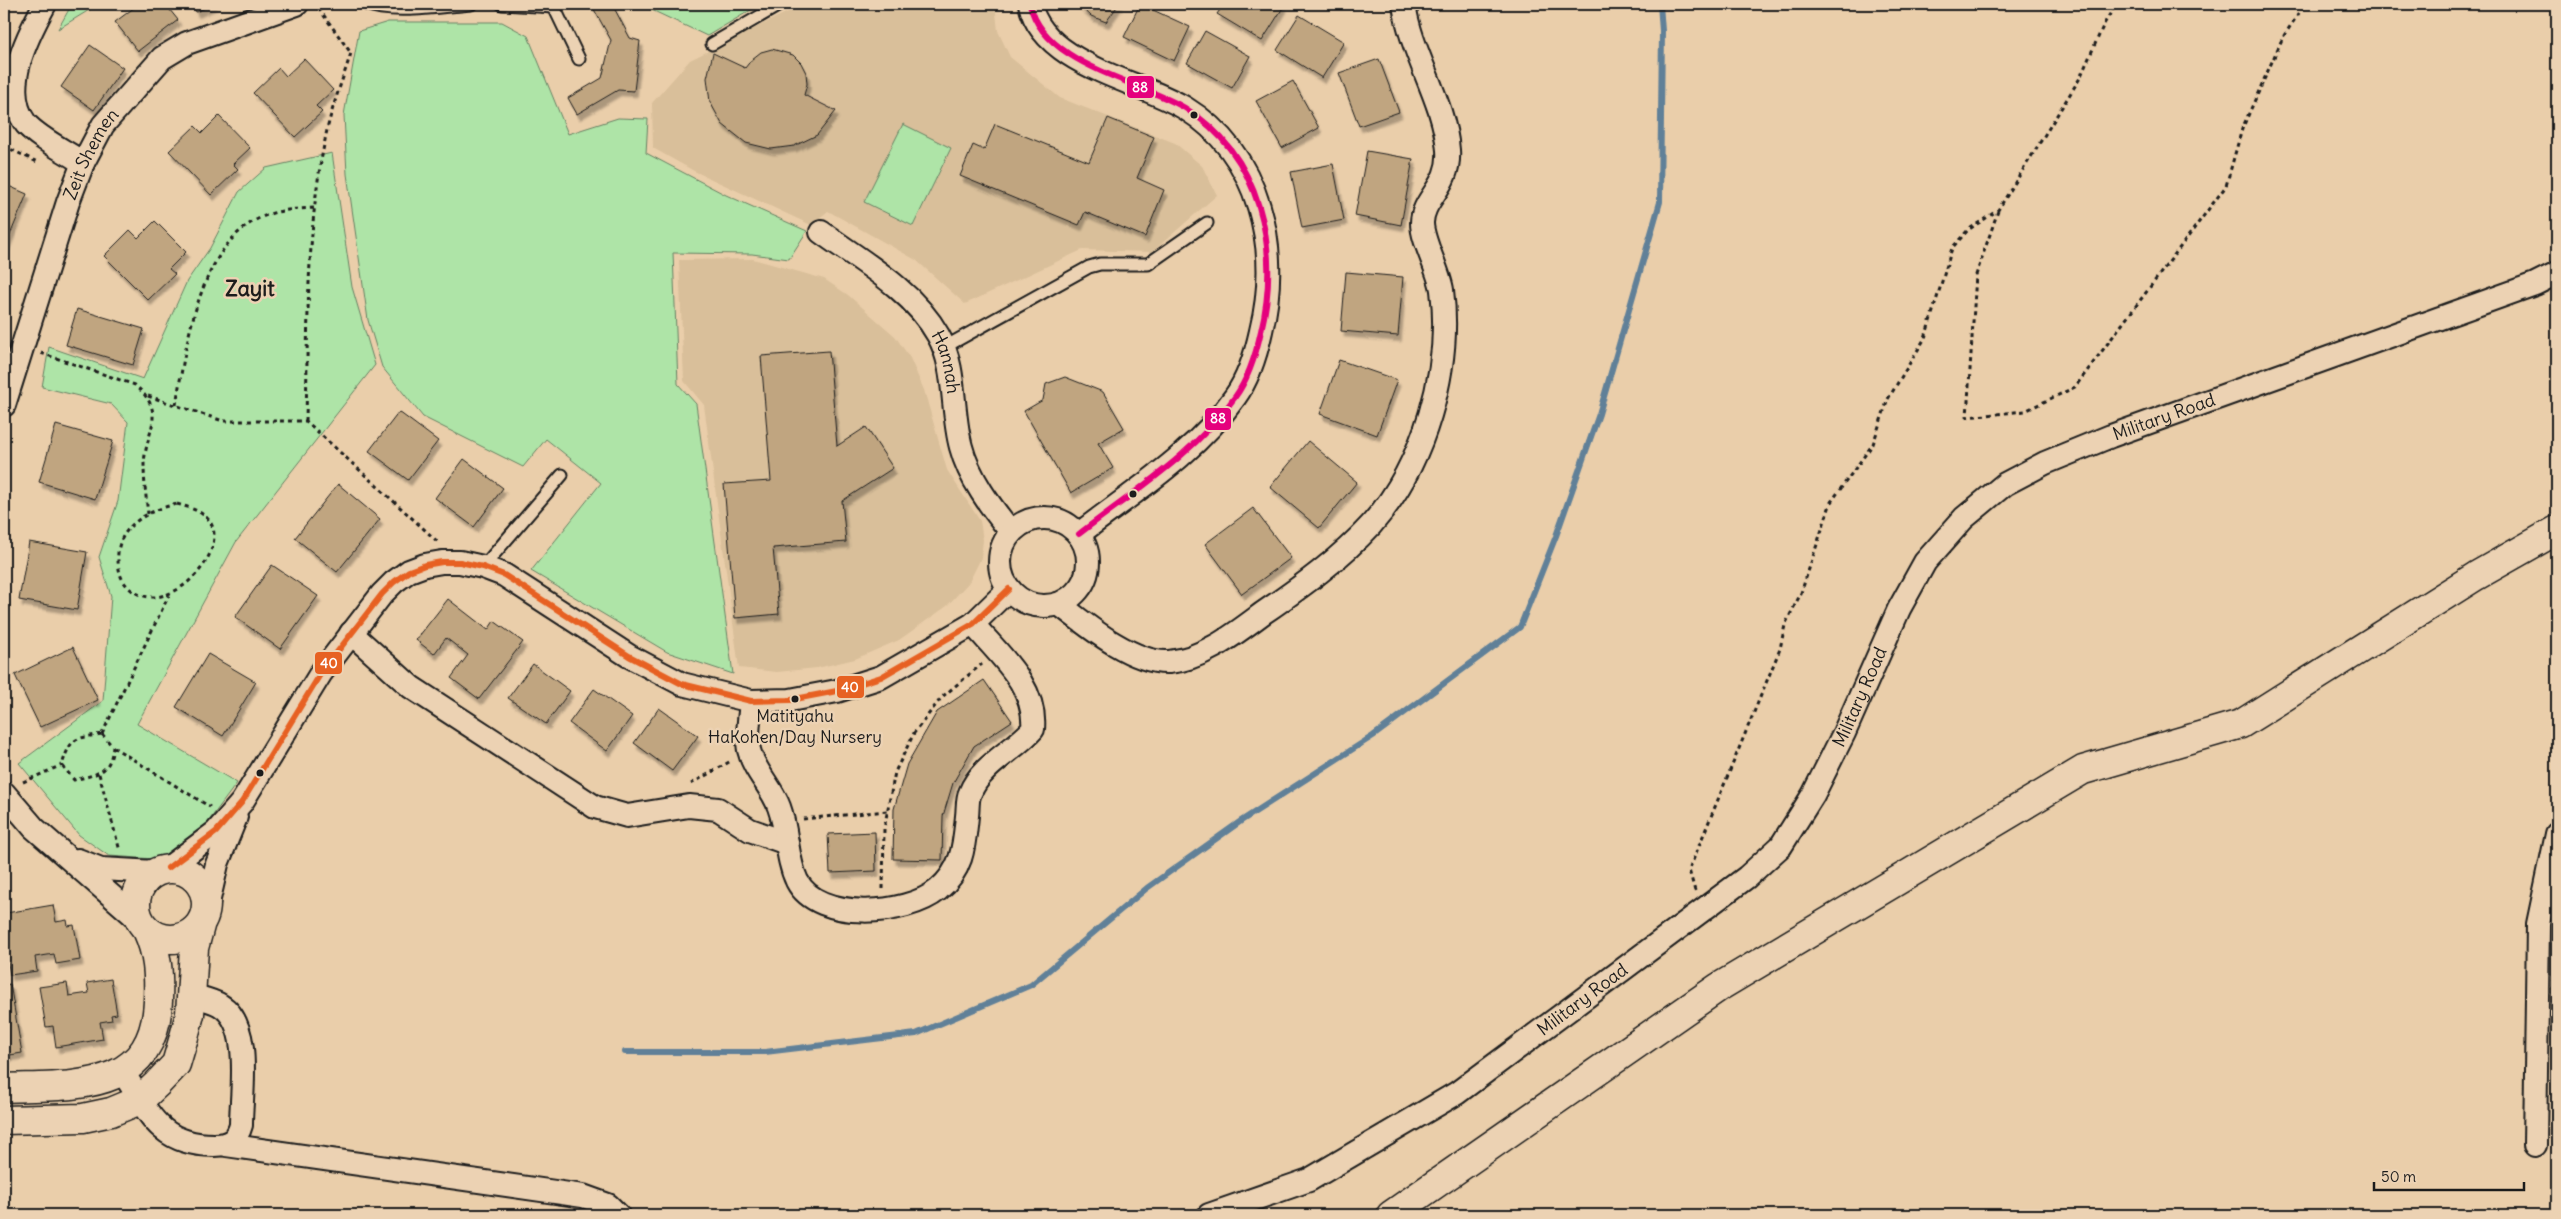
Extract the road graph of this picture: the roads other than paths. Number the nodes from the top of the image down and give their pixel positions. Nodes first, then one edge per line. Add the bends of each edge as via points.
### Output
1 (45, 4) edge
2 (297, 4) edge
3 (366, 4) edge
4 (472, 4) edge
5 (502, 4) edge
6 (781, 4) edge
7 (1030, 4) edge
8 (1404, 4) edge
9 (712, 44) dead end
10 (579, 59) dead end
11 (83, 163) junction
12 (1206, 223) dead end
13 (821, 232) dead end
14 (2557, 273) edge
15 (943, 348) junction
16 (4, 405) edge
17 (562, 475) dead end
18 (2557, 530) edge
19 (1011, 532) junction
20 (1079, 534) junction
21 (483, 566) junction
22 (1009, 590) junction
23 (1059, 604) junction
24 (973, 624) junction
25 (351, 633) junction
26 (751, 701) junction
27 (12, 788) edge
28 (235, 810) junction
29 (2557, 834) edge
30 (786, 843) junction
31 (62, 852) junction
32 (162, 870) junction
33 (203, 917) junction
34 (143, 925) junction
35 (191, 995) junction
36 (123, 1072) junction
37 (4, 1088) edge
38 (140, 1100) junction
39 (4, 1120) edge
40 (226, 1145) junction
41 (2535, 1146) dead end
42 (618, 1215) edge
43 (1210, 1215) edge
44 (1391, 1215) edge

1 - 11 street via 14,67 11,93 16,110 25,123
2 - 11 street, Zeit Shemen via 216,31 162,58 103,125
3 - 4 lane via 420,8
5 - 10 lane via 554,7
6 - 9 lane
7 - 20 street via 1039,26 1073,56 1184,108 1210,126 1244,172 1259,202 1267,232 1268,304 1250,370 1236,396 1190,448
8 - 23 street via 1407,24 1444,126 1448,150 1448,172 1427,206 1422,223 1442,288 1444,355 1427,425 1393,493 1372,524 1305,584 1233,635 1184,659 1167,662 1149,659 1123,648
11 - 16 street, Zeit Shemen
12 - 15 lane via 1148,264 1088,267
13 - 15 street, Hannah via 900,291 938,335
14 - 43 street, Military Road via 2535,284 2111,436 2005,484 1964,518 1925,562 1899,609 1818,786 1781,846 1748,877 1456,1093 1309,1180
15 - 19 street, Hannah via 961,447 982,493
17 - 21 lane
18 - 44 street via 2476,576 2242,724 2083,770 1719,987
19 - 20 street via 1030,520 1052,518 1067,523
19 - 22 street via 999,562
20 - 23 street via 1088,550 1089,566 1082,587
21 - 25 street via 460,562 425,565 409,571 382,594
21 - 26 street via 504,576 629,656 682,684
22 - 23 street via 1020,600 1040,607
22 - 24 street
24 - 26 street via 881,677 837,691 790,700
24 - 30 street via 1030,697 1034,712 1033,729 986,771 969,794 963,856 951,877 919,902 867,911 835,908 806,894 797,880
25 - 28 street via 321,673
25 - 30 street via 411,686 595,807 627,816 689,806 718,809 750,830
26 - 30 street via 749,750 780,808
27 - 31 street via 34,828
28 - 32 street via 202,844
28 - 33 street
29 - 41 street via 2538,924
31 - 32 street via 101,869 126,872
31 - 34 street
32 - 33 street via 189,873 198,880 206,901
32 - 34 street via 148,877 137,892 135,902
33 - 34 street via 194,930 176,939 166,939
33 - 35 street via 194,948
34 - 36 street via 158,958 158,1010 147,1048
35 - 38 street via 190,1014 176,1064
35 - 40 street via 220,1005 235,1019 242,1039 241,1125 238,1136
36 - 37 street via 80,1086
36 - 38 street
38 - 39 street via 111,1112 83,1118
38 - 40 street via 156,1123 174,1139 196,1145
40 - 42 street via 584,1196 608,1205

